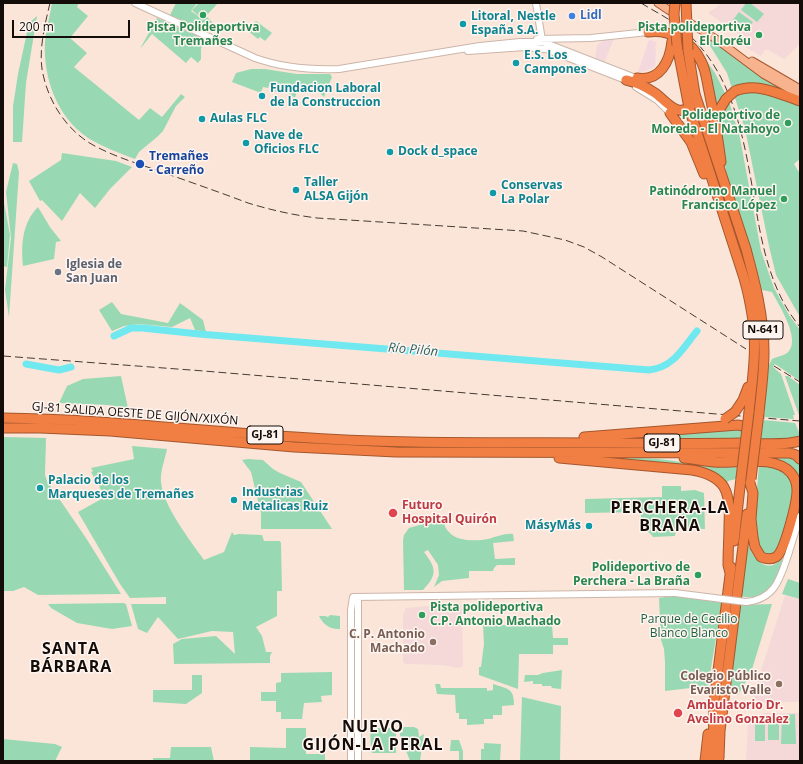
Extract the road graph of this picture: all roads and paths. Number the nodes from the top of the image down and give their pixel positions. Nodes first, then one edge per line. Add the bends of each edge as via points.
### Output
1 (135, 3) edge
2 (536, 3) edge
3 (658, 3) edge
4 (686, 3) edge
5 (673, 9) edge
6 (690, 23) dead end
7 (648, 32) joint
8 (716, 39) junction
9 (542, 40) junction
10 (674, 43) junction
11 (546, 49) junction
12 (451, 51) junction
13 (636, 78) joint
14 (626, 80) junction
15 (800, 88) edge
16 (695, 94) junction
17 (800, 95) edge
18 (800, 101) edge
19 (688, 108) junction
20 (670, 113) joint
21 (716, 125) junction
22 (726, 189) junction
23 (726, 222) junction
24 (753, 366) junction
25 (3, 418) edge
26 (745, 426) junction
27 (3, 428) edge
28 (700, 428) junction
29 (756, 439) junction
30 (800, 441) edge
31 (528, 442) junction
32 (800, 449) edge
33 (508, 452) junction
34 (647, 453) junction
35 (800, 457) edge
36 (748, 480) junction
37 (799, 519) edge
38 (787, 537) junction
39 (730, 573) junction
40 (355, 597) junction
41 (725, 701) junction
42 (714, 704) junction
43 (351, 761) edge
44 (358, 761) edge
45 (705, 761) edge
46 (713, 761) edge
47 (718, 761) edge
48 (725, 761) edge

1 - 12 street via 255,58 290,67 339,69
2 - 9 street
3 - 5 main road
4 - 16 highway, N-641, bridge via 688,50
5 - 10 highway, N-641, bridge
6 - 8 main road
7 - 9 street
7 - 21 highway via 663,31 683,40 701,60
8 - 15 main road
8 - 17 main road via 763,74
9 - 11 street
9 - 12 street
9 - 13 street via 628,77
10 - 13 highway via 667,64 660,72 645,78
10 - 19 highway, N-641
11 - 12 street via 525,47
11 - 14 street
14 - 19 highway via 646,88 675,109 683,111
14 - 20 street via 657,100
16 - 19 highway via 694,101
16 - 22 highway, N-641
18 - 21 highway, bridge via 760,87 745,87 726,99 718,112
19 - 23 highway, N-641
20 - 23 highway via 691,142 717,207
21 - 22 highway
22 - 29 highway, N-641, bridge via 753,275 762,322 764,352
23 - 24 highway, N-641 via 750,303 753,322
24 - 26 highway, N-641, bridge via 749,412
24 - 28 highway, bridge via 743,400 735,412 725,420
25 - 31 highway, GJ-81 SALIDA OESTE DE GIJÓN/XIXÓN / GJ-81 via 117,422 349,440
26 - 28 highway
26 - 29 highway, bridge
26 - 36 highway, N-641, bridge
27 - 33 highway, GJ-81 via 110,431 294,447 396,452
28 - 31 highway
29 - 36 highway, N-641, bridge
30 - 31 highway, GJ-81
32 - 35 main road, GJ-81
33 - 34 highway, GJ-81
33 - 39 highway via 692,470 715,477 728,494
34 - 35 highway, GJ-81 via 790,453
34 - 38 highway via 715,462 769,462 783,466 795,479 797,489
36 - 38 highway via 753,493 751,519 758,554 765,559 776,557
36 - 39 highway, N-641
36 - 41 highway, N-641
37 - 38 highway
37 - 40 street, bridge via 782,576 770,592 754,601 675,593
39 - 42 highway, N-641
40 - 43 street via 351,610
40 - 44 street
41 - 47 highway, N-641
41 - 48 highway
42 - 45 highway
42 - 46 highway, N-641

